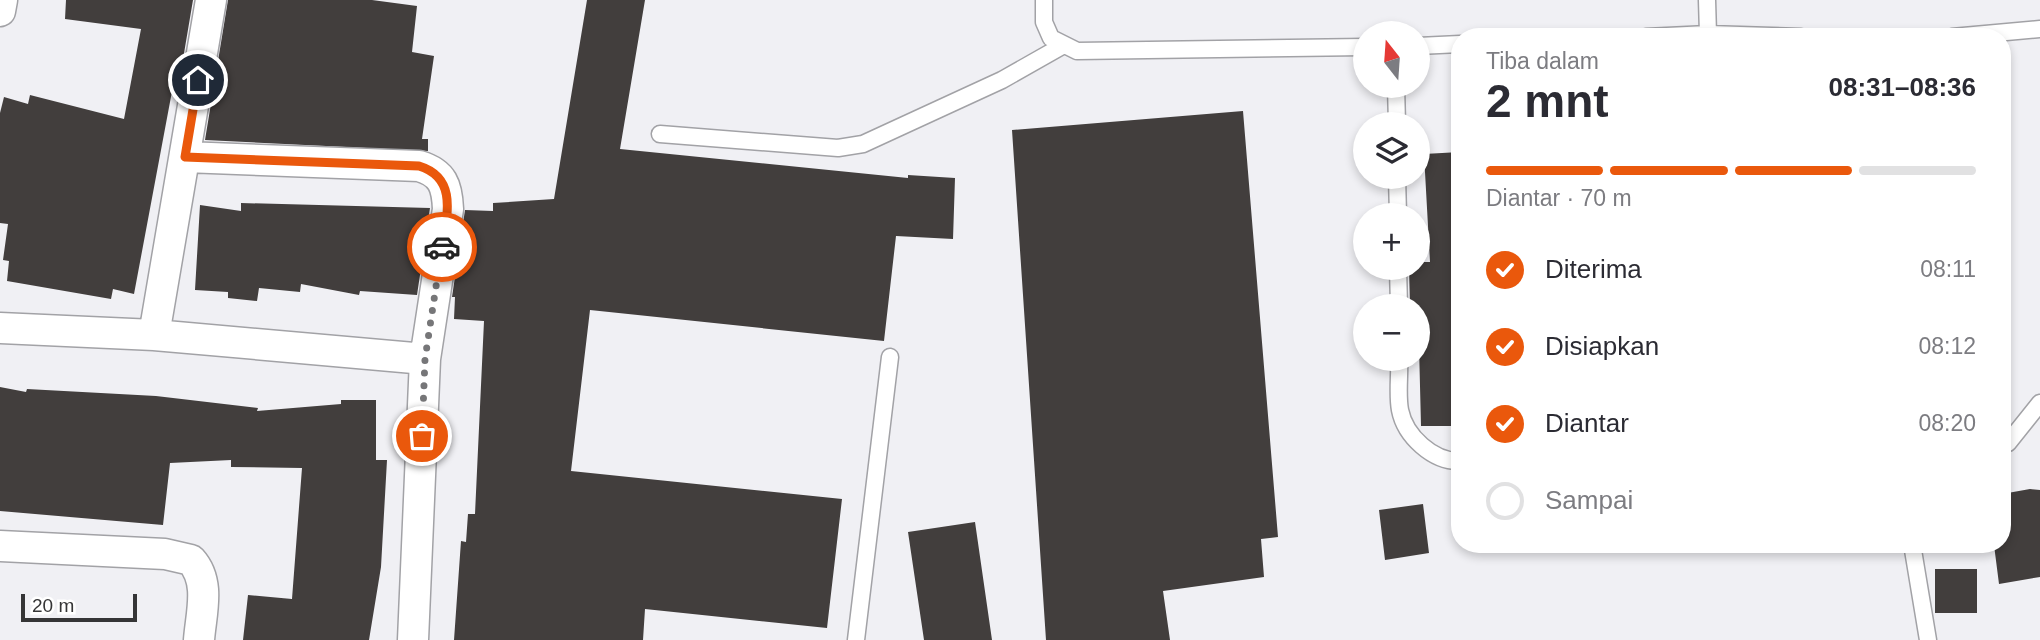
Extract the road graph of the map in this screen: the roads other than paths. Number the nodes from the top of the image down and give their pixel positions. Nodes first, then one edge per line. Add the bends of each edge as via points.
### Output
1 (2, 0) edge
2 (211, 0) edge
3 (1044, 0) edge
4 (1707, 0) edge
5 (0, 11) edge
6 (1708, 28) edge
7 (2040, 29) edge
8 (2011, 32) edge
9 (1451, 44) edge
10 (1430, 45) edge
11 (1062, 46) junction
12 (1353, 47) edge
13 (660, 134) dead end
14 (185, 157) junction
15 (0, 328) edge
16 (154, 335) junction
17 (890, 357) dead end
18 (425, 359) junction
19 (1399, 371) edge
20 (2040, 403) edge
21 (2011, 439) edge
22 (1451, 462) edge
23 (0, 546) edge
24 (1914, 553) edge
25 (199, 640) edge
26 (413, 640) edge
27 (856, 640) edge
28 (1928, 640) edge

1 - 5 street
2 - 14 street
3 - 11 lane via 1044,22 1051,38
4 - 6 lane
7 - 8 lane
9 - 10 lane
11 - 12 lane via 1077,51
11 - 13 lane via 863,144 838,148
14 - 16 street
14 - 18 street via 419,166 442,178 448,209
15 - 16 street
16 - 18 street
17 - 27 lane
18 - 26 street
19 - 22 lane via 1400,410 1409,432 1432,454
20 - 21 lane
23 - 25 street via 183,556 202,575
24 - 28 lane

